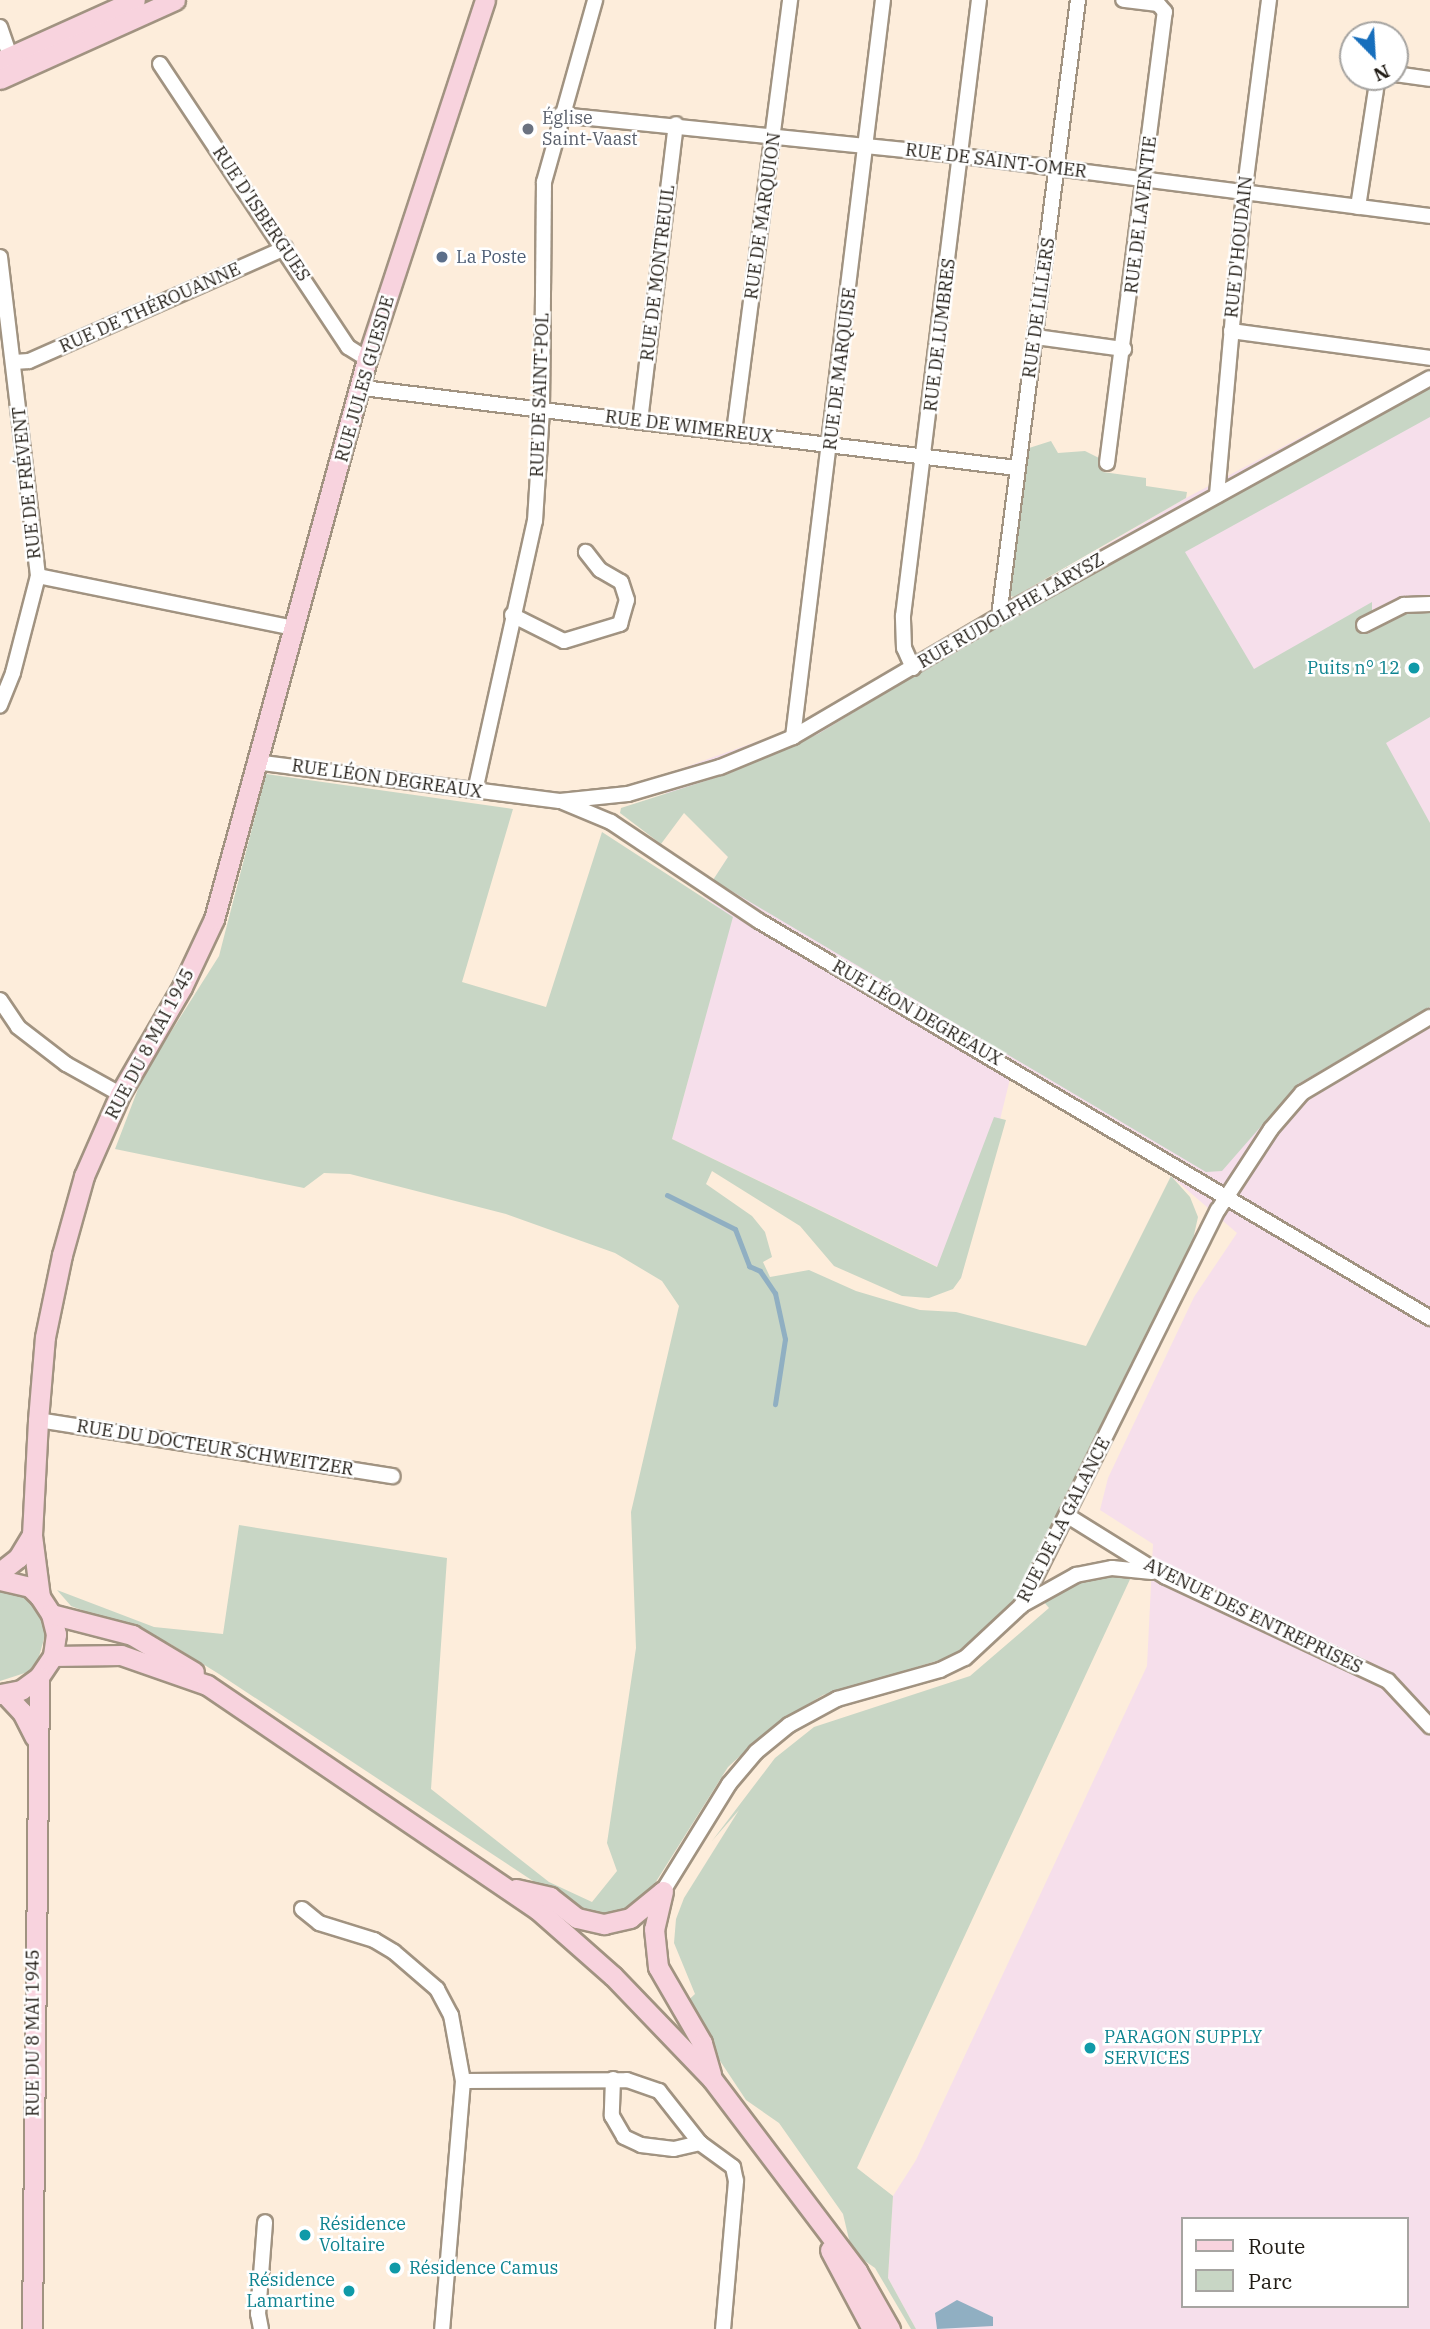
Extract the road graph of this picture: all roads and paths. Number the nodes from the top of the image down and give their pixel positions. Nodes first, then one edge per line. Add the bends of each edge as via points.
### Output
1 (135, 0) edge
2 (175, 0) edge
3 (485, 0) edge
4 (594, 0) edge
5 (790, 0) edge
6 (883, 0) edge
7 (979, 0) edge
8 (1078, 0) edge
9 (1123, 0) edge
10 (1269, 0) edge
11 (0, 27) edge
12 (5, 59) edge
13 (160, 64) dead end
14 (1409, 76) edge
15 (0, 79) edge
16 (1430, 79) edge
17 (1376, 91) edge
18 (560, 115) junction
19 (676, 124) junction
20 (774, 135) junction
21 (866, 146) junction
22 (962, 156) junction
23 (1058, 169) junction
24 (1146, 180) junction
25 (1244, 195) junction
26 (1358, 206) junction
27 (1430, 216) edge
28 (285, 248) junction
29 (0, 257) edge
30 (1231, 331) junction
31 (1036, 337) junction
32 (1124, 349) junction
33 (1430, 358) edge
34 (367, 359) junction
35 (14, 362) junction
36 (1430, 378) edge
37 (363, 388) junction
38 (542, 409) junction
39 (640, 421) junction
40 (734, 432) junction
41 (831, 443) junction
42 (925, 457) junction
43 (1107, 463) dead end
44 (1016, 468) junction
45 (1217, 495) junction
46 (586, 552) dead end
47 (38, 576) junction
48 (1430, 604) edge
49 (512, 615) junction
50 (999, 616) junction
51 (1364, 625) dead end
52 (294, 628) junction
53 (913, 668) junction
54 (0, 705) edge
55 (793, 737) junction
56 (255, 762) junction
57 (475, 791) junction
58 (606, 798) junction
59 (568, 801) junction
60 (611, 822) junction
61 (0, 1000) edge
62 (1430, 1017) edge
63 (120, 1094) junction
64 (1227, 1198) junction
65 (1430, 1318) edge
66 (38, 1420) junction
67 (393, 1476) dead end
68 (1068, 1516) junction
69 (32, 1535) junction
70 (0, 1572) edge
71 (1157, 1572) junction
72 (0, 1580) edge
73 (40, 1597) junction
74 (1021, 1606) junction
75 (51, 1614) junction
76 (52, 1656) junction
77 (39, 1677) junction
78 (207, 1685) junction
79 (2, 1694) edge
80 (1430, 1726) edge
81 (36, 1737) junction
82 (504, 1886) junction
83 (663, 1891) junction
84 (302, 1909) dead end
85 (613, 2079) junction
86 (712, 2079) junction
87 (463, 2081) junction
88 (699, 2143) junction
89 (813, 2215) junction
90 (265, 2222) dead end
91 (32, 2329) edge
92 (261, 2329) edge
93 (442, 2329) edge
94 (723, 2329) edge
95 (872, 2329) edge
96 (890, 2329) edge

1 - 12 street
2 - 15 street
3 - 34 street, RUE JULES GUESDE
4 - 18 street, RUE DE SAINT-POL
5 - 20 street, RUE DE MARQUION
6 - 21 street, RUE DE MARQUISE
7 - 22 street, RUE DE LUMBRES
8 - 23 street, RUE DE LILLERS
9 - 24 street, RUE DE LAVENTIE via 1158,4 1165,12
10 - 25 street, RUE D'HOUDAIN
11 - 12 street
13 - 28 street, RUE D'ISBERGUES
14 - 16 street
17 - 26 street
18 - 19 street, RUE DE SAINT-OMER
18 - 38 street, RUE DE SAINT-POL via 544,182
19 - 20 street, RUE DE SAINT-OMER
19 - 39 street, RUE DE MONTREUIL
20 - 21 street, RUE DE SAINT-OMER
20 - 40 street, RUE DE MARQUION
21 - 22 street, RUE DE SAINT-OMER
21 - 41 street, RUE DE MARQUISE
22 - 23 street, RUE DE SAINT-OMER
22 - 42 street, RUE DE LUMBRES
23 - 24 street, RUE DE SAINT-OMER
23 - 31 street, RUE DE LILLERS
24 - 25 street, RUE DE SAINT-OMER
24 - 32 street, RUE DE LAVENTIE
25 - 26 street, RUE DE SAINT-OMER
25 - 30 street, RUE D'HOUDAIN
26 - 27 street, RUE DE SAINT-OMER
28 - 34 street, RUE D'ISBERGUES via 348,347
28 - 35 street, RUE DE THÉROUANNE via 29,361
29 - 35 street, RUE DE FRÉVENT
30 - 33 street
30 - 45 street, RUE D'HOUDAIN
31 - 32 street
31 - 44 street, RUE DE LILLERS
32 - 43 street, RUE DE LAVENTIE
34 - 37 street, RUE JULES GUESDE
35 - 47 street, RUE DE FRÉVENT
36 - 45 street, RUE RUDOLPHE LARYSZ
37 - 38 street, RUE DE WIMEREUX
37 - 52 street, RUE JULES GUESDE
38 - 39 street, RUE DE WIMEREUX
38 - 49 street, RUE DE SAINT-POL via 535,521
39 - 40 street, RUE DE WIMEREUX
40 - 41 street, RUE DE WIMEREUX
41 - 42 street, RUE DE WIMEREUX
41 - 55 street, RUE DE MARQUISE
42 - 44 street, RUE DE WIMEREUX
42 - 53 street, RUE DE LUMBRES via 903,616 904,648
44 - 50 street, RUE DE LILLERS
45 - 50 street, RUE RUDOLPHE LARYSZ
46 - 49 street via 600,570 621,582 627,600 620,624 564,641
47 - 52 street
47 - 54 street, RUE DE FRÉVENT
48 - 51 street via 1404,604
49 - 57 street, RUE DE SAINT-POL
50 - 53 street, RUE RUDOLPHE LARYSZ
52 - 56 street, RUE JULES GUESDE
53 - 55 street, RUE RUDOLPHE LARYSZ
55 - 58 street, RUE RUDOLPHE LARYSZ via 720,767
56 - 57 street, RUE LÉON DEGREAUX
56 - 63 street, RUE DU 8 MAI 1945 via 214,919 182,987
57 - 59 street, RUE LÉON DEGREAUX
58 - 59 street, RUE RUDOLPHE LARYSZ
58 - 60 street
59 - 60 street, RUE LÉON DEGREAUX
60 - 64 street, RUE LÉON DEGREAUX via 759,921
61 - 63 street via 18,1027 66,1064
62 - 64 street, RUE DE LA GALANCE via 1302,1093 1271,1129
63 - 66 street, RUE DU 8 MAI 1945 via 84,1176 62,1255 45,1337
64 - 65 street, RUE LÉON DEGREAUX
64 - 68 street, RUE DE LA GALANCE
66 - 67 street, RUE DU DOCTEUR SCHWEITZER
66 - 69 street, RUE DU 8 MAI 1945
68 - 71 street, AVENUE DES ENTREPRISES
68 - 74 street, RUE DE LA GALANCE
69 - 70 street via 18,1558
69 - 73 street, RUE DU 8 MAI 1945
71 - 74 street via 1112,1567 1091,1571
71 - 80 street, AVENUE DES ENTREPRISES via 1388,1681
72 - 73 street via 30,1587
73 - 75 street
74 - 83 street, RUE DE LA GALANCE via 965,1658 940,1670 837,1699 789,1725 756,1752 729,1784
75 - 76 street via 56,1634
75 - 78 street via 131,1635 181,1661
76 - 77 street
76 - 78 street via 121,1655
77 - 79 street
77 - 81 street, RUE DU 8 MAI 1945
78 - 82 street
79 - 81 street via 22,1712
81 - 91 street, RUE DU 8 MAI 1945
82 - 83 street via 550,1897 577,1918 604,1924 630,1918
82 - 86 street via 613,1976
83 - 86 street via 654,1929 656,1958 676,2004 702,2043
84 - 87 street via 318,1923 374,1940 438,1989 451,2015
85 - 87 street
85 - 88 street via 659,2091
85 - 88 street via 612,2116 624,2137 641,2145 674,2149
86 - 89 street
87 - 93 street
88 - 94 street via 730,2162 736,2182
89 - 95 street
89 - 96 street via 857,2271
90 - 92 street via 258,2314

